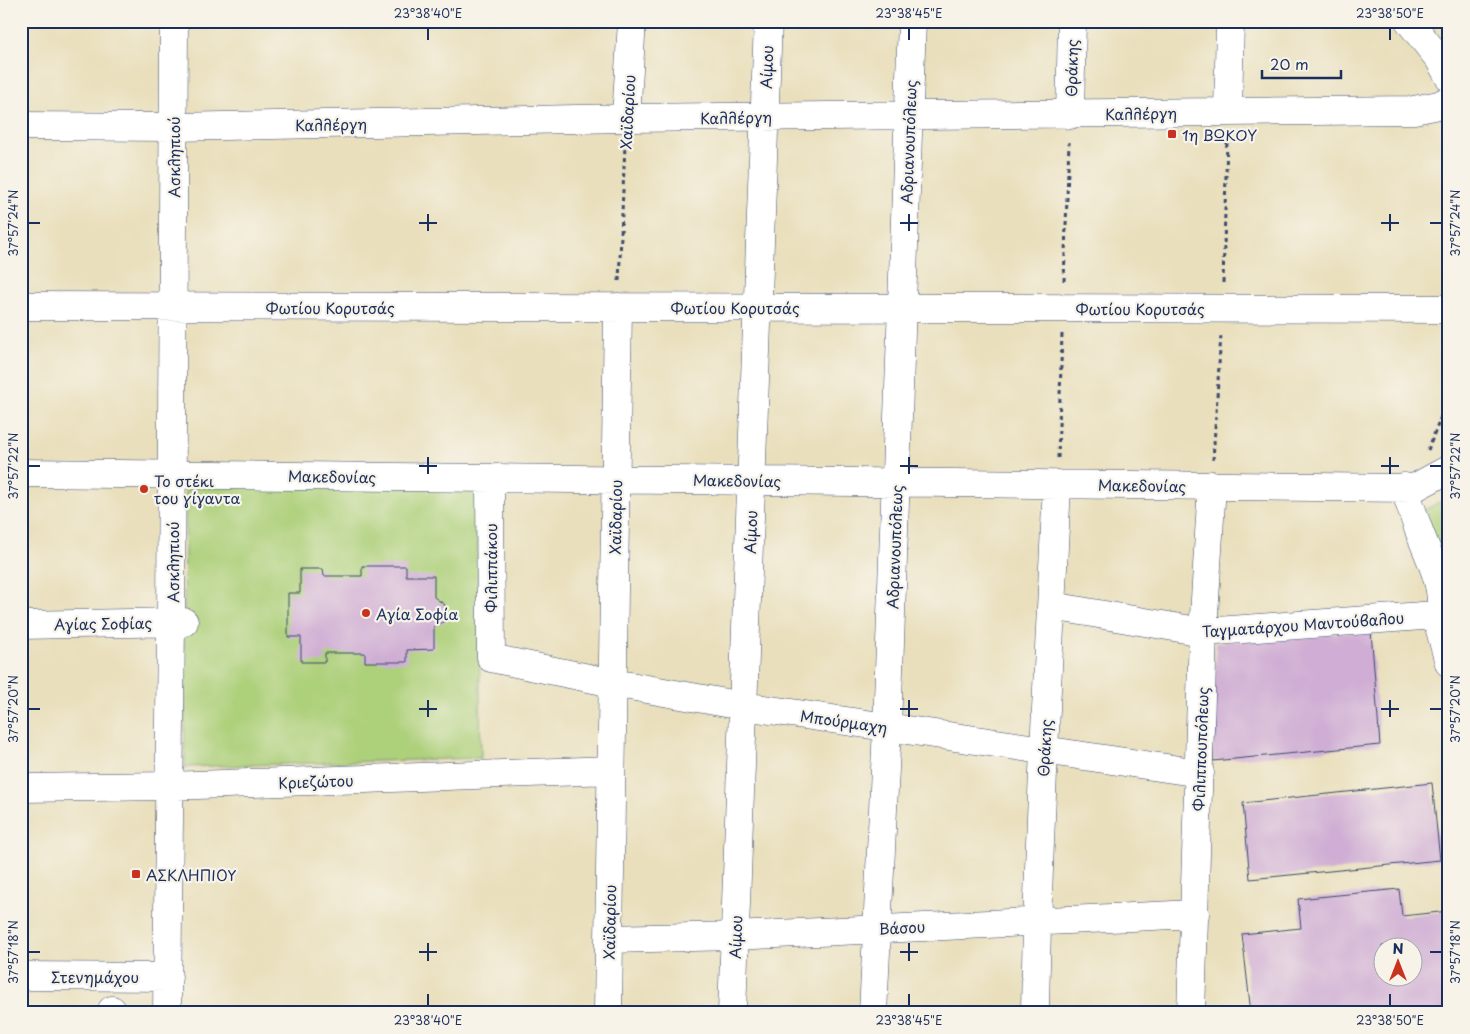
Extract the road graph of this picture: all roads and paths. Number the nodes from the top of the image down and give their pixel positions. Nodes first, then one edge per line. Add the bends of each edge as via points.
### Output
1 (174, 21) edge
2 (632, 21) edge
3 (768, 21) edge
4 (912, 21) edge
5 (1072, 21) edge
6 (1230, 21) edge
7 (1409, 21) edge
8 (1449, 77) edge
9 (1449, 100) edge
10 (1228, 112) junction
11 (1070, 114) junction
12 (909, 115) junction
13 (764, 117) junction
14 (626, 118) junction
15 (21, 126) edge
16 (173, 127) junction
17 (21, 306) edge
18 (172, 306) junction
19 (618, 307) junction
20 (758, 307) junction
21 (903, 308) junction
22 (1449, 309) edge
23 (1449, 396) edge
24 (1449, 469) edge
25 (21, 473) edge
26 (172, 474) junction
27 (490, 478) junction
28 (616, 479) junction
29 (751, 481) junction
30 (896, 482) junction
31 (1057, 484) junction
32 (1212, 486) junction
33 (1409, 487) junction
34 (1052, 606) junction
35 (1436, 615) junction
36 (178, 622) junction
37 (21, 625) edge
38 (1203, 632) junction
39 (491, 658) joint
40 (1449, 663) edge
41 (613, 683) junction
42 (743, 706) junction
43 (887, 728) junction
44 (1043, 750) junction
45 (612, 770) junction
46 (1200, 773) junction
47 (169, 786) junction
48 (21, 788) edge
49 (1195, 914) junction
50 (1036, 921) junction
51 (878, 928) junction
52 (735, 936) junction
53 (609, 939) junction
54 (21, 976) edge
55 (168, 977) junction
56 (167, 1013) edge
57 (608, 1013) edge
58 (732, 1013) edge
59 (873, 1013) edge
60 (1035, 1013) edge
61 (1191, 1013) edge

1 - 16 street, Ασκληπιού
2 - 14 street, Χαϊδαρίου
3 - 13 street, Αίμου
4 - 12 street, Αδριανουπόλεως
5 - 11 street, Θράκης
6 - 10 street
7 - 8 street
9 - 10 street, Καλλέργη via 1414,110
10 - 11 street, Καλλέργη
11 - 12 street, Καλλέργη
12 - 13 street, Καλλέργη
12 - 21 street, Αδριανουπόλεως
13 - 14 street, Καλλέργη
13 - 20 street, Αίμου
14 - 16 street, Καλλέργη
14 - 19 path, Χαϊδαρίου
15 - 16 street, Καλλέργη
16 - 18 street, Ασκληπιού
17 - 18 street, Φωτίου Κορυτσάς
18 - 19 street, Φωτίου Κορυτσάς
18 - 26 street, Ασκληπιού
19 - 20 street, Φωτίου Κορυτσάς
19 - 28 street, Χαϊδαρίου
20 - 21 street, Φωτίου Κορυτσάς
20 - 29 street, Αίμου
21 - 22 street, Φωτίου Κορυτσάς
21 - 30 street, Αδριανουπόλεως
23 - 33 path
24 - 33 street, Μακεδονίας
25 - 26 street, Μακεδονίας
26 - 27 street, Μακεδονίας
26 - 36 street, Ασκληπιού
27 - 28 street, Μακεδονίας
27 - 39 street, Φιλιππάκου
28 - 29 street, Μακεδονίας
28 - 41 street, Χαϊδαρίου
29 - 30 street, Μακεδονίας
29 - 42 street, Αίμου
30 - 31 street, Μακεδονίας
30 - 43 street, Αδριανουπόλεως
31 - 32 street, Μακεδονίας
31 - 34 street, Θράκης
32 - 33 street, Μακεδονίας
32 - 38 street, Φιλιππουπόλεως
33 - 35 street via 1418,528 1439,586 1441,609
34 - 38 street, Ταγματάρχου Μαντούβαλου
34 - 44 street, Θράκης
35 - 38 street, Ταγματάρχου Μαντούβαλου
35 - 40 street
36 - 37 street, Αγίας Σοφίας
36 - 47 street, Ασκληπιού
38 - 46 street, Φιλιππουπόλεως
39 - 41 street, Μπούρμαχη
41 - 42 street, Μπούρμαχη
41 - 45 street, Χαϊδαρίου
42 - 43 street, Μπούρμαχη
42 - 52 street, Αίμου
43 - 44 street, Μπούρμαχη
43 - 51 street, Αδριανουπόλεως
44 - 46 street, Μπούρμαχη
44 - 50 street, Θράκης
45 - 47 street, Κριεζώτου
45 - 53 street, Χαϊδαρίου
46 - 49 street, Φιλιππουπόλεως
47 - 48 street, Κριεζώτου
47 - 55 street, Ασκληπιού
49 - 50 street, Βάσου
49 - 61 street, Φιλιππουπόλεως
50 - 51 street, Βάσου
50 - 60 street, Θράκης
51 - 52 street, Βάσου
51 - 59 street, Αδριανουπόλεως
52 - 53 street, Βάσου
52 - 58 street, Αίμου
53 - 57 street, Χαϊδαρίου
54 - 55 street, Στενημάχου
55 - 56 street, Ασκληπιού

